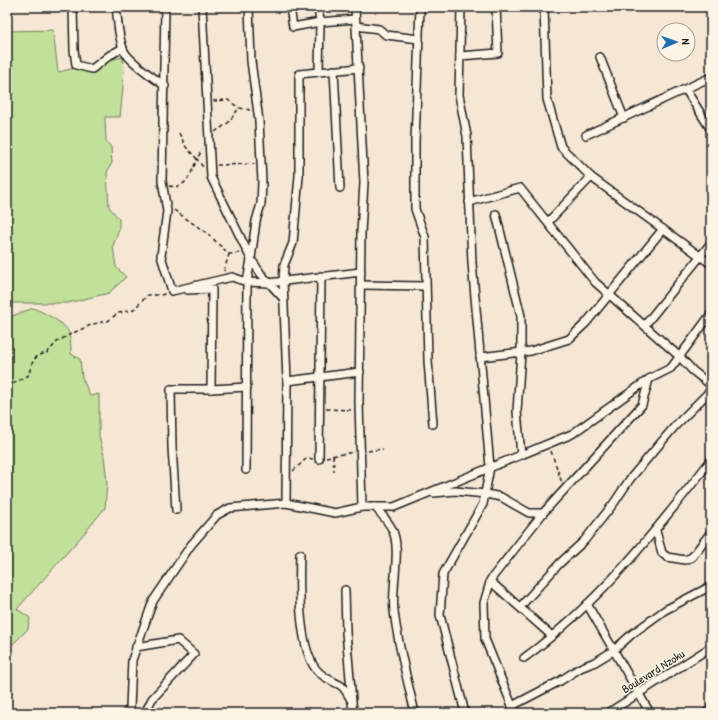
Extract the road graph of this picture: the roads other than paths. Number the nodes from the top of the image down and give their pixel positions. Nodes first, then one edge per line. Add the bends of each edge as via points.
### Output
1 (73, 7) edge
2 (116, 7) edge
3 (165, 7) edge
4 (202, 7) edge
5 (249, 7) edge
6 (290, 7) edge
7 (318, 7) edge
8 (355, 7) edge
9 (420, 7) edge
10 (461, 7) edge
11 (496, 7) edge
12 (544, 7) edge
13 (320, 22) junction
14 (356, 23) junction
15 (419, 39) junction
16 (123, 48) junction
17 (460, 56) junction
18 (600, 57) dead end
19 (359, 68) junction
20 (334, 70) junction
21 (319, 71) junction
22 (711, 77) edge
23 (165, 86) junction
24 (686, 90) junction
25 (624, 118) junction
26 (711, 130) edge
27 (586, 135) dead end
28 (591, 177) junction
29 (340, 188) dead end
30 (469, 202) junction
31 (496, 214) dead end
32 (548, 222) junction
33 (663, 229) junction
34 (711, 243) edge
35 (249, 255) junction
36 (701, 257) junction
37 (711, 264) edge
38 (361, 272) junction
39 (322, 276) junction
40 (283, 280) junction
41 (247, 282) junction
42 (268, 282) junction
43 (361, 285) junction
44 (425, 286) junction
45 (172, 291) junction
46 (609, 295) junction
47 (284, 298) junction
48 (711, 314) edge
49 (645, 325) junction
50 (521, 353) junction
51 (680, 357) junction
52 (480, 358) junction
53 (360, 372) junction
54 (321, 376) junction
55 (649, 379) junction
56 (287, 381) junction
57 (711, 385) edge
58 (247, 387) junction
59 (211, 389) junction
60 (711, 390) edge
61 (433, 424) dead end
62 (521, 455) junction
63 (319, 459) road end
64 (711, 460) edge
65 (490, 467) junction
66 (246, 470) dead end
67 (426, 494) junction
68 (486, 494) junction
69 (286, 503) junction
70 (362, 507) junction
71 (376, 507) junction
72 (176, 510) dead end
73 (543, 513) junction
74 (656, 531) junction
75 (711, 532) edge
76 (300, 554) dead end
77 (490, 581) junction
78 (711, 586) edge
79 (345, 590) dead end
80 (587, 604) junction
81 (520, 607) junction
82 (552, 636) junction
83 (136, 647) junction
84 (711, 647) edge
85 (613, 651) junction
86 (524, 658) dead end
87 (638, 694) junction
88 (351, 700) junction
89 (514, 710) edge
90 (711, 710) edge
91 (126, 713) edge
92 (145, 713) edge
93 (353, 713) edge
94 (415, 713) edge
95 (465, 713) edge
96 (608, 713) edge
97 (650, 713) edge
98 (706, 713) edge

1 - 16 street via 76,65 92,69
2 - 16 street
3 - 23 street
4 - 35 street via 211,177
5 - 35 street via 251,61 258,111 261,204
6 - 13 street via 293,27
7 - 13 street
8 - 14 street
9 - 15 street
10 - 17 street
11 - 17 street via 498,53
12 - 28 street via 547,99 561,146
13 - 14 street
13 - 21 street
14 - 15 street via 379,30 386,36
14 - 19 street
15 - 44 street via 415,209 425,237
16 - 23 street via 124,52 149,75
17 - 30 street via 459,95 467,136
18 - 25 street
19 - 20 street
19 - 38 street via 364,183
20 - 21 street
20 - 29 street
21 - 40 street via 299,74 299,176 293,243 284,265
22 - 24 street
23 - 45 street via 162,153 167,211 161,256
24 - 25 street
24 - 26 street
25 - 27 street
28 - 32 street
28 - 33 street
30 - 32 street via 520,188
30 - 52 street
31 - 50 street via 521,316
32 - 46 street via 595,282
33 - 36 street
33 - 46 street
34 - 36 street
35 - 41 street
35 - 42 street
36 - 37 street
36 - 49 street
38 - 39 street
38 - 43 street
39 - 40 street
39 - 54 street
40 - 42 street
40 - 47 street
41 - 42 street
41 - 45 street via 232,277 222,278
41 - 58 street
42 - 47 street
43 - 44 street
43 - 53 street
44 - 61 street
45 - 59 street via 212,289
46 - 49 street
46 - 50 street via 569,339
47 - 56 street
48 - 51 street
49 - 51 street
50 - 52 street
50 - 62 street via 517,411
51 - 55 street via 671,368
51 - 57 street
52 - 65 street
53 - 54 street
53 - 70 street
54 - 56 street
54 - 63 street
55 - 62 street via 572,434
55 - 73 street via 642,405
56 - 69 street
58 - 59 street
58 - 66 street
59 - 72 street via 171,389
60 - 81 street via 634,473 584,541
62 - 65 street
64 - 74 street
65 - 67 street
65 - 68 street
67 - 68 street via 454,491
67 - 71 street via 394,507
68 - 73 street via 501,497 529,512
68 - 95 street via 470,530 443,574 442,584 440,615
69 - 70 street via 335,513
69 - 83 street via 230,508 217,515 192,545 153,601
70 - 71 street
71 - 94 street via 392,529 397,553 393,579 394,611
73 - 77 street
74 - 75 street via 662,553 667,557 685,560 692,557
74 - 80 street via 615,578
76 - 88 street via 300,595 306,652 316,669 329,681 340,685
77 - 81 street
77 - 89 street via 484,603 485,639
78 - 85 street via 665,610
79 - 88 street
80 - 82 street
80 - 85 street
81 - 82 street
82 - 86 street
83 - 91 street via 130,672 130,708
83 - 92 street via 178,640 194,654 152,699
84 - 87 street, Boulevard Nzoku
85 - 87 street
85 - 89 street via 580,668
87 - 96 street, Boulevard Nzoku
87 - 97 street
88 - 93 street
90 - 98 street

